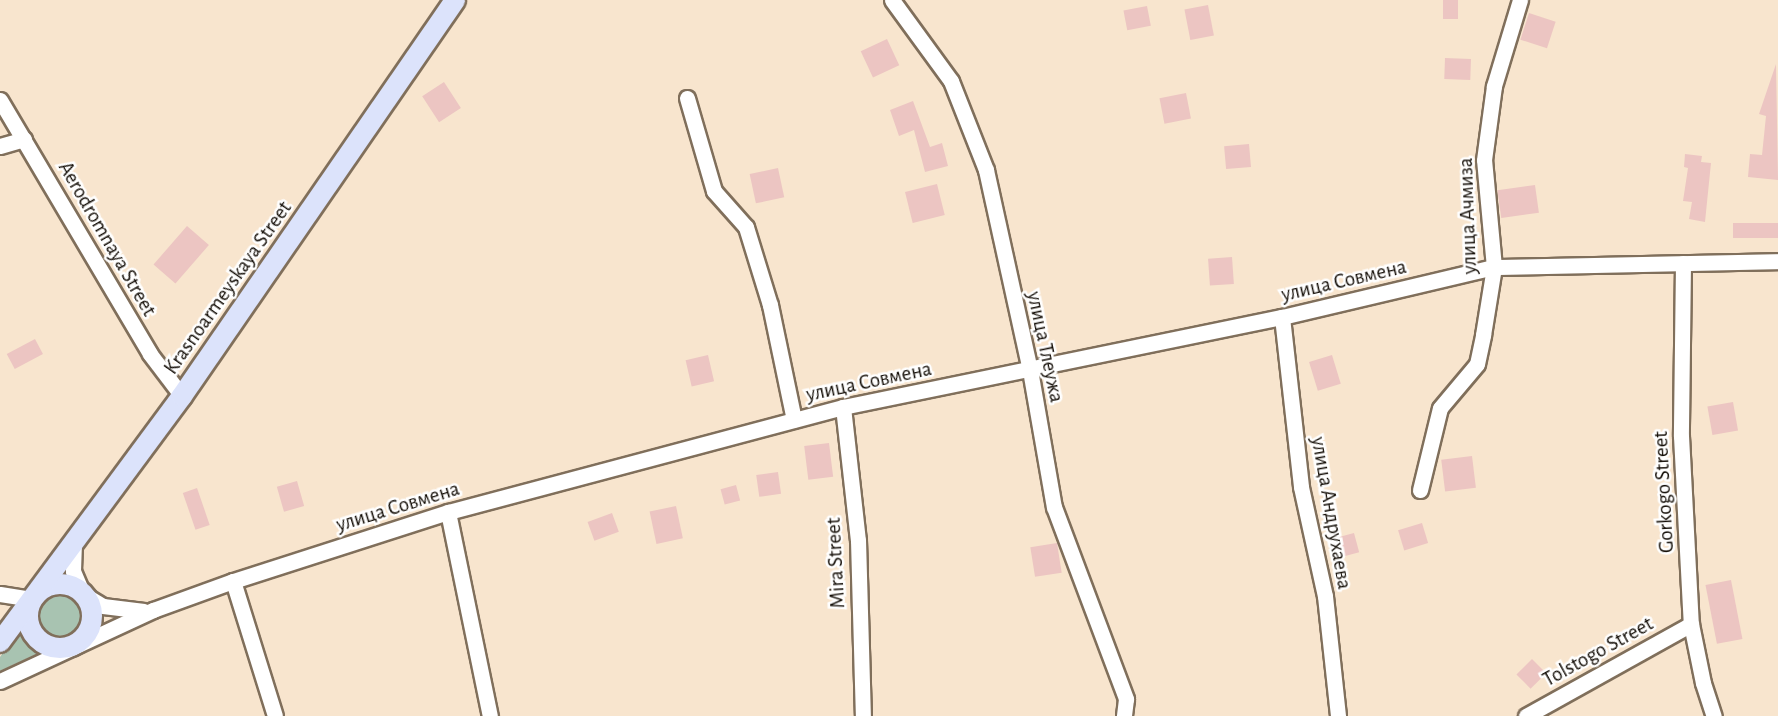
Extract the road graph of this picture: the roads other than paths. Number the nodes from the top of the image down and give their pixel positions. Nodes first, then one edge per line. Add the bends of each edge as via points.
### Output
1 (455, 0) edge
2 (892, 0) edge
3 (1520, 0) edge
4 (687, 98) dead end
5 (0, 100) edge
6 (24, 139) junction
7 (0, 146) edge
8 (1778, 261) edge
9 (1683, 263) junction
10 (1494, 267) junction
11 (1282, 317) junction
12 (1030, 370) junction
13 (182, 396) junction
14 (843, 407) junction
15 (794, 420) junction
16 (1420, 490) dead end
17 (448, 512) junction
18 (74, 542) junction
19 (233, 581) junction
20 (0, 594) edge
21 (84, 594) junction
22 (33, 599) junction
23 (153, 610) junction
24 (1691, 624) junction
25 (0, 642) edge
26 (76, 645) junction
27 (0, 681) edge
28 (275, 716) edge
29 (490, 716) edge
30 (863, 716) edge
31 (1124, 716) edge
32 (1338, 716) edge
33 (1526, 716) edge
34 (1714, 716) edge

1 - 13 main road, Krasnoarmeyskaya Street
2 - 12 street, улица Тлеужа via 951,81 986,170
3 - 10 street, улица Ачмиза via 1494,86 1484,160
4 - 15 street via 714,191 746,226 770,305
5 - 6 street, Aerodromnaya Street
6 - 7 street
6 - 13 street, Aerodromnaya Street via 150,354
8 - 9 street, улица Совмена
9 - 10 street, улица Совмена
9 - 24 street, Gorkogo Street via 1681,436
10 - 11 street, улица Совмена
10 - 16 street, улица Ачмиза via 1477,364 1440,408
11 - 12 street, улица Совмена
11 - 32 street, улица Андрухаева via 1301,487 1325,596
12 - 14 street, улица Совмена
12 - 31 street, улица Тлеужа via 1054,507 1126,699
13 - 18 main road, Krasnoarmeyskaya Street
14 - 15 street, улица Совмена
14 - 30 street, Mira Street via 858,540
15 - 17 street, улица Совмена
17 - 19 street, улица Совмена
17 - 29 street
18 - 21 street via 75,581
18 - 22 main road, Krasnoarmeyskaya Street
19 - 23 street, улица Совмена
19 - 28 street
20 - 22 street
21 - 22 main road via 72,586 57,584 43,588
21 - 23 street via 103,606 125,611
21 - 26 main road via 91,607 92,621
22 - 25 main road, Krasnoarmeyskaya Street
22 - 26 main road via 28,622 32,633 52,648
23 - 26 street, улица Совмена
24 - 33 street, Tolstogo Street
24 - 34 street, Gorkogo Street via 1702,683
26 - 27 street, улица Совмена

